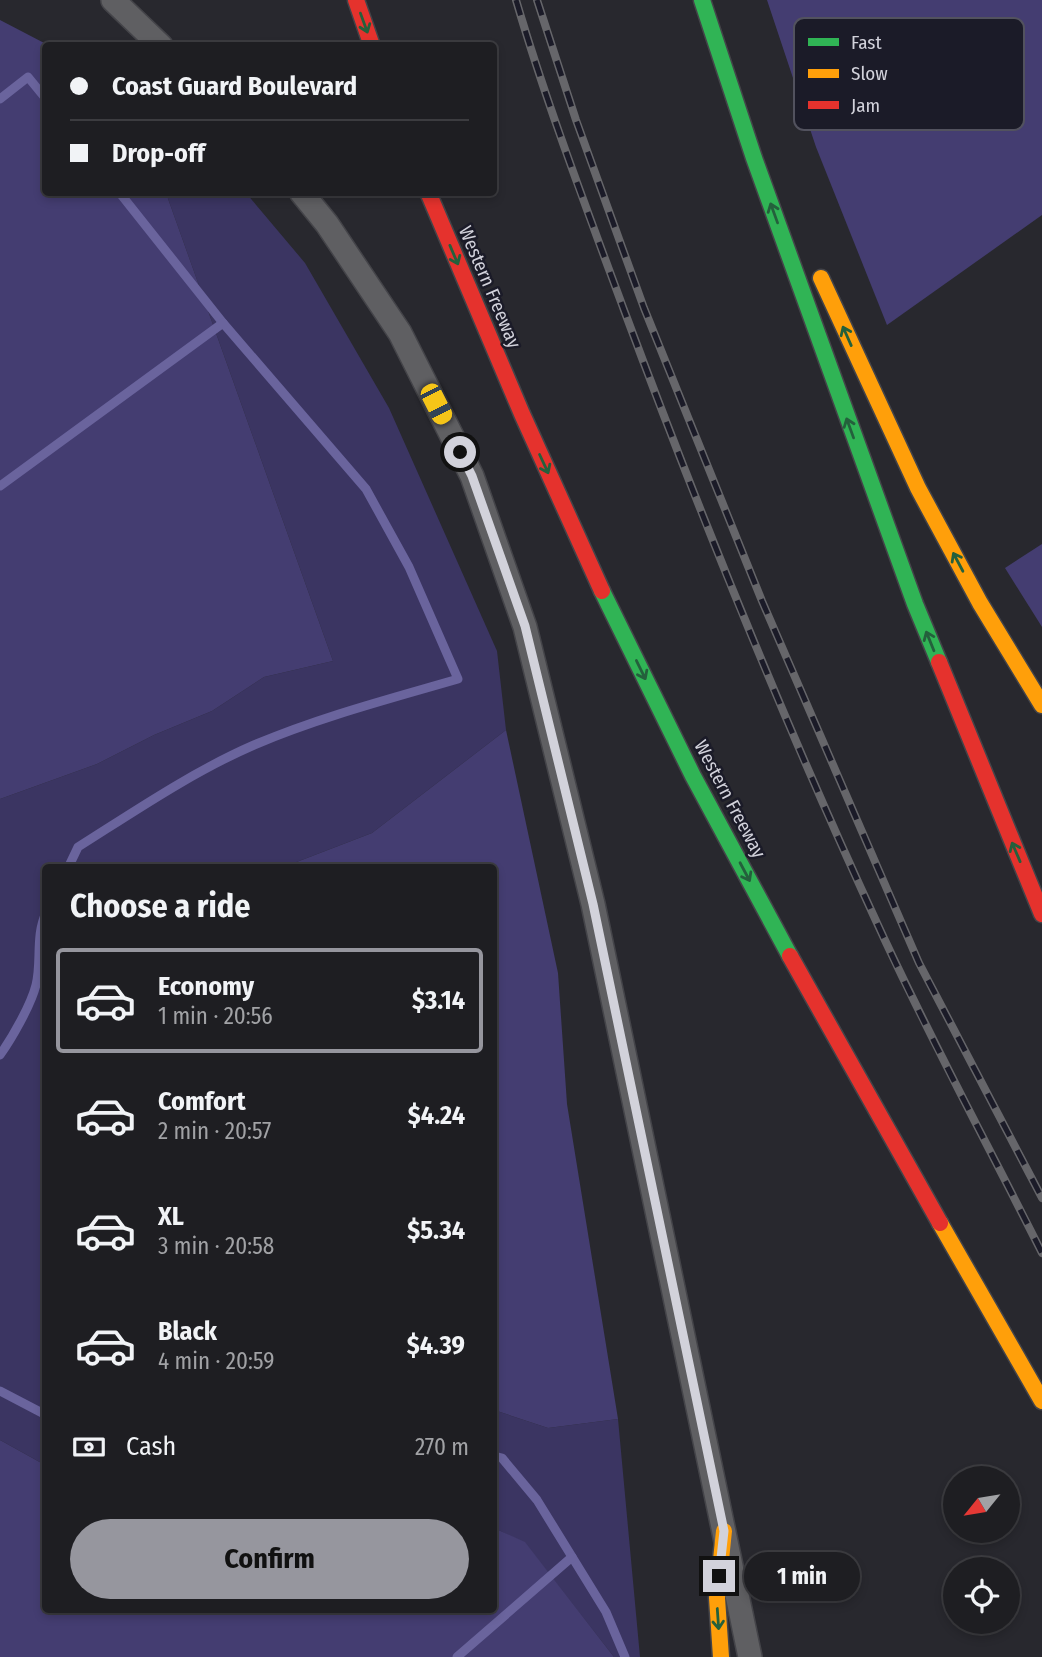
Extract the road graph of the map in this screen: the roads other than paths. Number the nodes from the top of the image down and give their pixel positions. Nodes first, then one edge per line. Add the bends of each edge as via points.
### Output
1 (113, 0) edge
2 (356, 0) edge
3 (702, 0) edge
4 (708, 0) edge
5 (157, 42) edge
6 (371, 42) edge
7 (780, 181) dead end
8 (304, 196) edge
9 (430, 196) edge
10 (817, 268) dead end
11 (1042, 705) edge
12 (1042, 915) edge
13 (1042, 1401) edge
14 (724, 1531) junction
15 (721, 1657) edge
16 (750, 1657) edge

1 - 5 street
2 -> 6 main road
12 -> 3 main road via 910,591 758,170
4 - 7 main road
8 - 14 street via 400,333 472,476 525,626 593,904
9 -> 13 main road, Western Freeway via 525,423 693,775
11 -> 10 main road via 918,488
14 -> 15 main road via 717,1598
14 - 16 street

